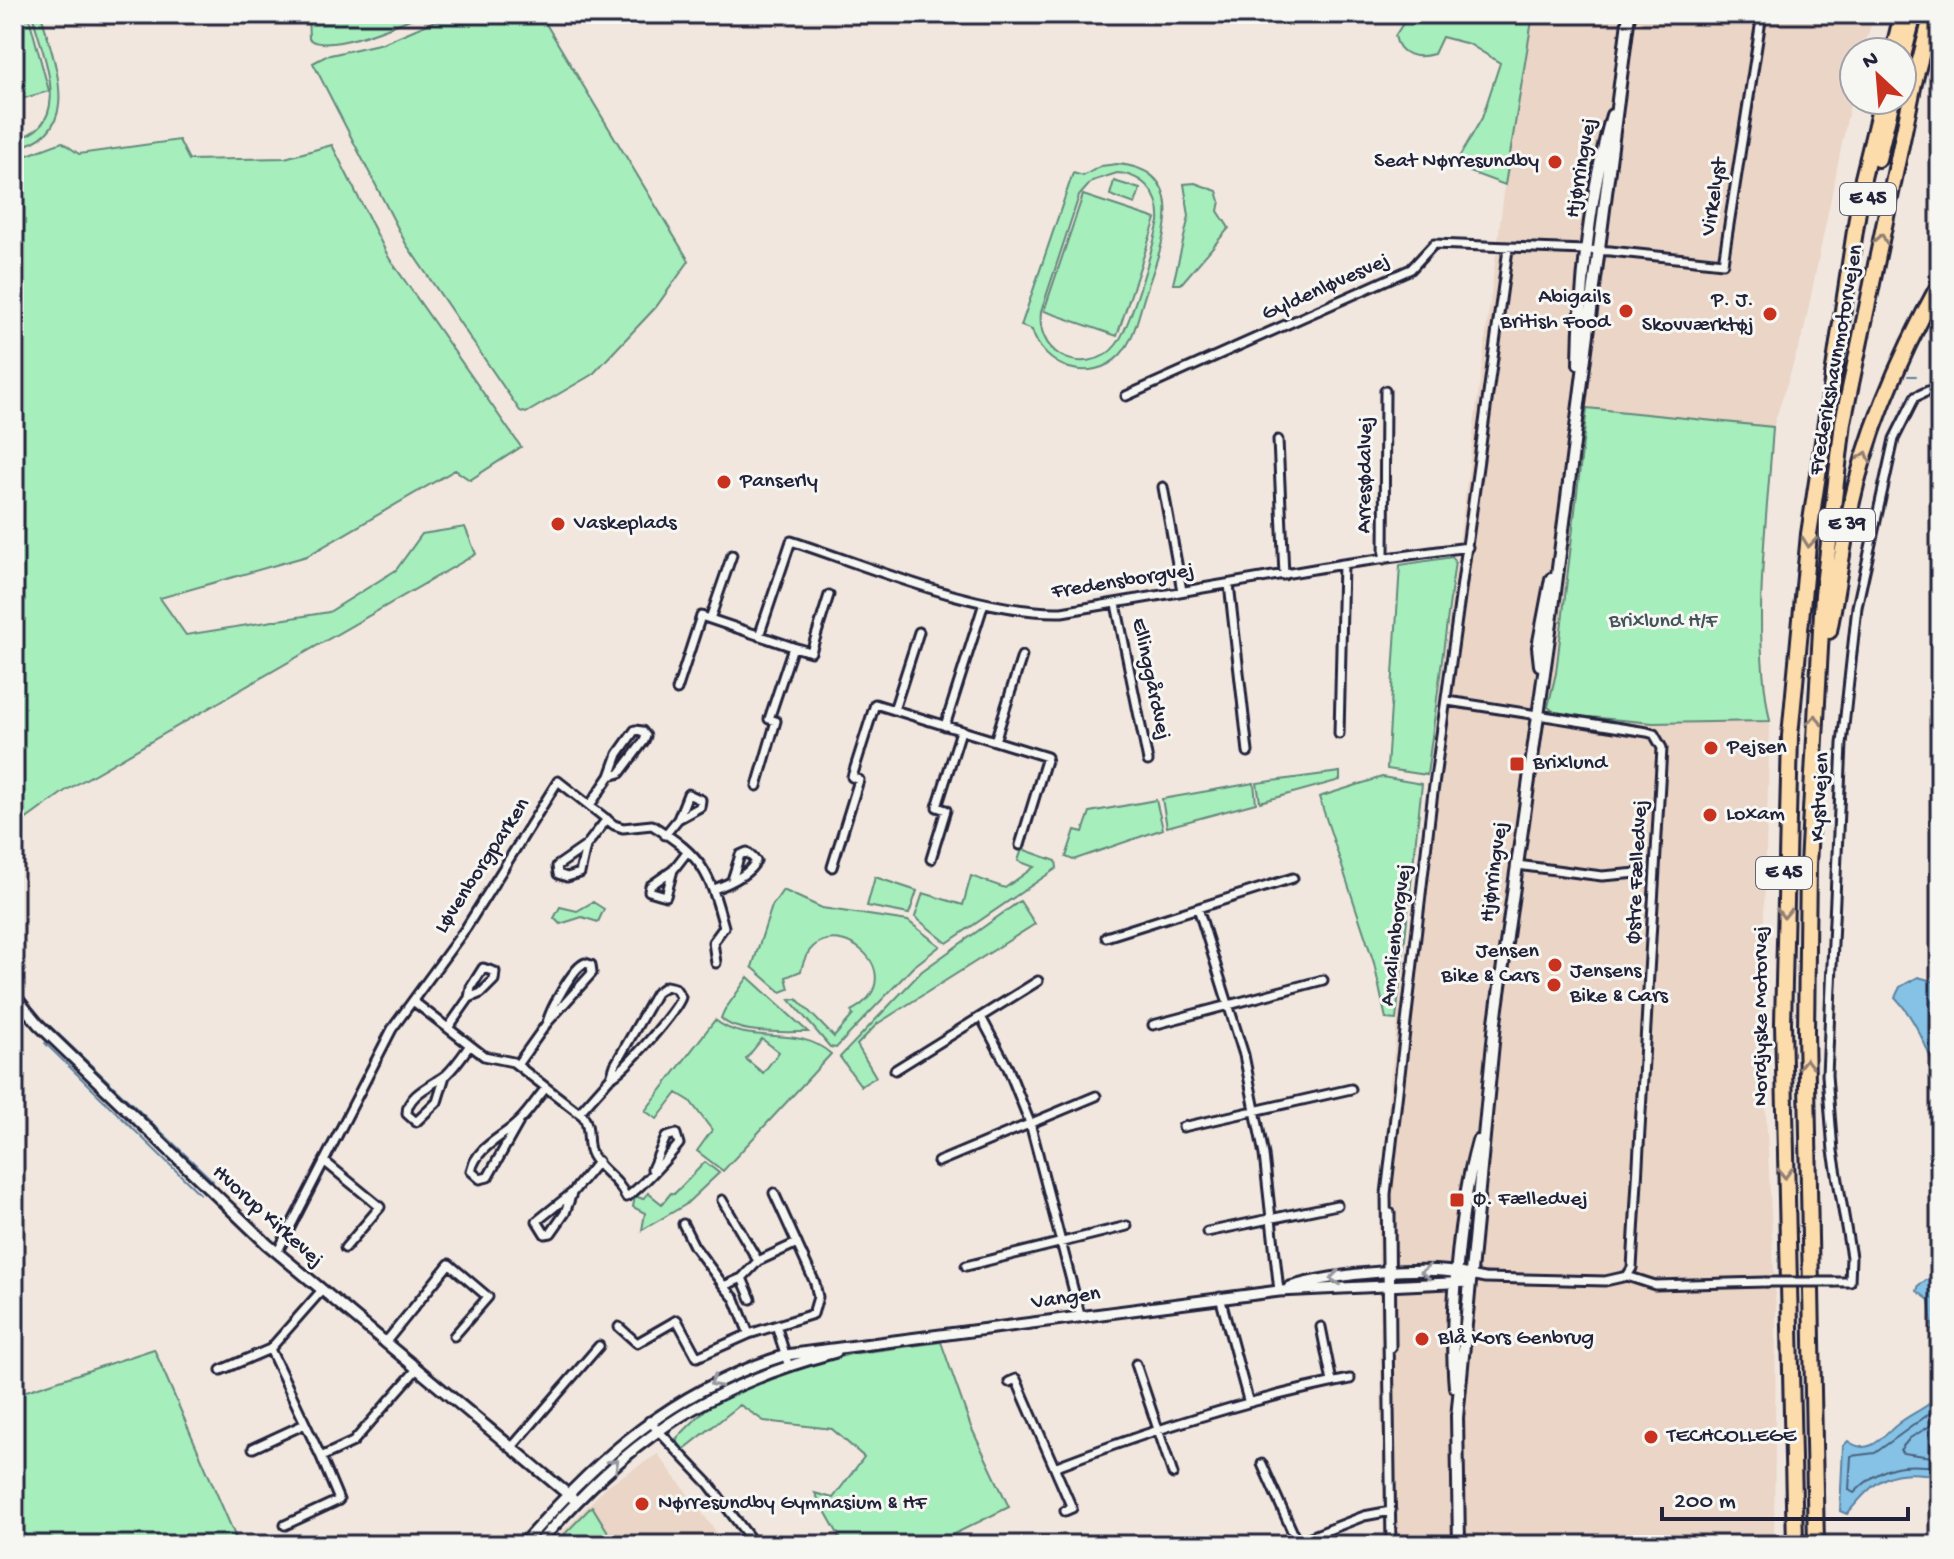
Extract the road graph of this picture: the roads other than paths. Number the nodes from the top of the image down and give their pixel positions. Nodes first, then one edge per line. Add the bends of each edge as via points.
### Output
1 (1629, 14) edge
2 (1762, 14) edge
3 (1899, 14) edge
4 (1914, 14) edge
5 (1932, 14) edge
6 (1894, 36) edge
7 (1908, 36) edge
8 (1877, 116) edge
9 (1888, 116) edge
10 (1508, 249) junction
11 (1594, 250) junction
12 (1940, 283) edge
13 (1843, 299) junction
14 (1940, 390) edge
15 (1385, 391) dead end
16 (1126, 396) dead end
17 (1278, 440) dead end
18 (1163, 487) dead end
19 (1468, 547) junction
20 (732, 555) dead end
21 (1384, 559) junction
22 (1343, 564) junction
23 (1284, 575) junction
24 (1229, 584) junction
25 (1182, 591) junction
26 (829, 595) dead end
27 (984, 603) junction
28 (1116, 604) junction
29 (710, 619) junction
30 (919, 632) dead end
31 (759, 636) junction
32 (793, 647) junction
33 (1022, 656) dead end
34 (1821, 671) junction
35 (677, 690) dead end
36 (1448, 701) junction
37 (894, 710) junction
38 (1536, 715) junction
39 (945, 726) junction
40 (961, 731) junction
41 (1339, 734) dead end
42 (995, 741) junction
43 (1248, 752) dead end
44 (1148, 761) dead end
45 (610, 776) junction
46 (757, 786) dead end
47 (590, 805) junction
48 (607, 819) junction
49 (678, 819) dead end
50 (665, 835) junction
51 (1020, 845) dead end
52 (586, 846) junction
53 (687, 852) junction
54 (931, 859) dead end
55 (1517, 865) junction
56 (832, 867) dead end
57 (673, 870) dead end
58 (1638, 873) dead end
59 (1293, 878) dead end
60 (732, 880) dead end
61 (714, 889) junction
62 (1198, 908) junction
63 (1106, 937) dead end
64 (716, 963) dead end
65 (1323, 980) dead end
66 (1038, 981) dead end
67 (14, 995) edge
68 (469, 998) dead end
69 (413, 1001) junction
70 (1230, 1004) junction
71 (981, 1017) junction
72 (547, 1023) junction
73 (1153, 1025) dead end
74 (448, 1028) junction
75 (470, 1045) junction
76 (517, 1065) junction
77 (895, 1070) dead end
78 (445, 1076) junction
79 (611, 1077) junction
80 (546, 1088) junction
81 (1351, 1089) dead end
82 (1096, 1096) dead end
83 (1255, 1111) junction
84 (579, 1113) junction
85 (519, 1122) junction
86 (1030, 1123) junction
87 (1483, 1124) junction
88 (1183, 1127) dead end
89 (324, 1161) junction
90 (598, 1161) junction
91 (938, 1162) dead end
92 (652, 1169) junction
93 (572, 1193) junction
94 (774, 1193) dead end
95 (722, 1200) dead end
96 (1337, 1205) dead end
97 (1270, 1219) junction
98 (683, 1224) dead end
99 (1127, 1226) dead end
100 (1207, 1232) dead end
101 (1062, 1242) junction
102 (797, 1243) junction
103 (345, 1248) dead end
104 (277, 1253) junction
105 (758, 1261) junction
106 (966, 1266) dead end
107 (1459, 1272) junction
108 (1389, 1273) junction
109 (1627, 1276) junction
110 (742, 1278) junction
111 (1470, 1278) junction
112 (1457, 1285) junction
113 (724, 1286) junction
114 (1389, 1287) junction
115 (322, 1290) junction
116 (1279, 1291) junction
117 (1220, 1297) junction
118 (751, 1299) dead end
119 (1080, 1315) junction
120 (619, 1327) dead end
121 (1321, 1327) dead end
122 (777, 1328) junction
123 (749, 1334) junction
124 (454, 1336) dead end
125 (1811, 1342) junction
126 (385, 1343) junction
127 (599, 1346) dead end
128 (270, 1349) junction
129 (787, 1359) junction
130 (1136, 1364) dead end
131 (417, 1369) junction
132 (221, 1370) dead end
133 (1350, 1379) dead end
134 (1009, 1382) dead end
135 (1332, 1382) junction
136 (1248, 1400) junction
137 (1457, 1418) junction
138 (649, 1421) junction
139 (305, 1424) junction
140 (1158, 1428) junction
141 (655, 1431) junction
142 (512, 1447) junction
143 (253, 1448) dead end
144 (1792, 1451) junction
145 (321, 1457) junction
146 (1262, 1464) dead end
147 (1054, 1467) junction
148 (1173, 1474) dead end
149 (566, 1494) junction
150 (576, 1501) junction
151 (1065, 1511) dead end
152 (1391, 1511) junction
153 (285, 1525) dead end
154 (1294, 1543) edge
155 (522, 1545) edge
156 (537, 1545) edge
157 (755, 1545) edge
158 (1391, 1545) edge
159 (1459, 1545) edge
160 (1786, 1545) edge
161 (1795, 1545) edge
162 (1816, 1545) edge
163 (1825, 1545) edge

1 - 11 main road, Hjørringvej via 1618,94 1601,161
2 - 11 street, Virkelyst via 1723,263
3 - 6 highway
4 - 7 highway
34 -> 5 highway, Frederikshavnmotorvejen / E 45 via 1823,594 1843,422
8 - 13 highway
9 - 13 highway, Frederikshavnmotorvejen / E 45
10 - 11 street, Gyldenløvesvej
10 - 16 street, Gyldenløvesvej via 1434,244 1411,269
10 - 19 street, Amalienborgvej
11 - 38 main road, Hjørringvej via 1557,558 1538,647 1542,674
34 -> 12 highway, E 39 via 1858,479 1890,384
13 -> 144 highway, Nordjyske Motorvej / E 45 via 1809,534 1785,847 1783,1023
14 - 109 street, Kystvejen, bridge via 1915,397 1894,439 1857,607 1842,744 1827,1075 1850,1282 1655,1285
15 - 21 street, Arresødalvej
17 - 23 street
18 - 25 street
19 - 21 street, Fredensborgvej
19 - 36 street, Amalienborgvej
20 - 29 street
21 - 22 street, Fredensborgvej
22 - 23 street, Fredensborgvej
22 - 41 street
23 - 24 street, Fredensborgvej
24 - 25 street, Fredensborgvej
24 - 43 street
25 - 28 street, Fredensborgvej
26 - 32 street via 811,652
27 - 28 street, Fredensborgvej via 1030,613
27 - 31 street, Fredensborgvej via 791,541
27 - 39 street
28 - 44 street, Ellinggårdvej
29 - 31 street
29 - 35 street via 701,616
30 - 37 street
31 - 32 street
32 - 46 street via 769,719 776,721
33 - 42 street
125 -> 34 highway, Nordjyske Motorvej / E 45 via 1807,971 1814,734
36 - 38 street
36 - 108 street, Amalienborgvej via 1388,1173
37 - 39 street
37 - 56 street via 875,704
38 - 55 main road, Hjørringvej
38 - 109 street, Østre Fælledvej via 1647,732 1662,748 1633,1260
39 - 40 street
40 - 42 street
40 - 54 street via 937,807 946,810
42 - 51 street via 1047,757
45 - 45 street via 620,773 644,741 642,731 635,730
45 - 47 street
47 - 48 street, Løvenborgparken
47 - 69 street, Løvenborgparken via 558,781 466,928
48 - 50 street, Løvenborgparken via 623,828 652,825
48 - 52 street
49 - 50 street
50 - 53 street, Løvenborgparken
52 - 52 street via 557,866 558,874 580,873
53 - 57 street
53 - 61 street, Løvenborgparken via 704,866
55 - 58 street via 1602,876
55 - 87 main road, Hjørringvej
59 - 62 street
60 - 61 street
61 - 64 street, Løvenborgparken via 724,927 713,942
62 - 63 street
62 - 70 street
65 - 70 street
66 - 71 street
67 - 104 street, Hvorup Kirkevej
68 - 74 street
69 - 74 street
69 - 89 street, Løvenborgparken via 392,1029
70 - 73 street
70 - 83 street
71 - 77 street
71 - 86 street
72 - 72 street via 550,1009 579,965 591,965 592,973
72 - 76 street
74 - 75 street
75 - 76 street via 484,1056
75 - 78 street
76 - 80 street
78 - 78 street via 408,1106 407,1114 416,1122 437,1102
79 - 79 street via 623,1071 679,1005 675,988 666,986 656,993
79 - 84 street
80 - 84 street
80 - 85 street
81 - 83 street
82 - 86 street
83 - 88 street
83 - 97 street
84 - 90 street via 588,1123 591,1152
85 - 85 street via 491,1142 472,1165 480,1179 488,1177 501,1159
86 - 91 street
86 - 101 street
87 - 107 main road, Hjørringvej via 1468,1182
87 - 111 main road, Hjørringvej
89 - 103 street via 380,1207
89 - 104 street, Løvenborgparken
90 - 92 street via 626,1197
90 - 93 street
92 - 92 street via 679,1144 676,1134 666,1137
93 - 93 street via 565,1213 545,1234 537,1221
94 - 102 street
95 - 105 street
96 - 97 street
97 - 100 street
97 - 116 street
98 - 113 street
99 - 101 street
101 - 106 street
101 - 119 street
102 - 105 street
102 - 122 street via 815,1283 817,1305 803,1320
104 - 115 street, Hvorup Kirkevej
105 - 110 street
107 -> 108 street, Vangen
107 - 111 street
107 - 112 main road, Hjørringvej
108 - 114 street, Amalienborgvej
108 -> 116 street, Vangen via 1338,1277
109 - 111 street via 1605,1281
110 - 113 street
110 - 118 street
111 - 112 street
111 - 137 main road, Hjørringvej
112 - 114 street, Vangen
112 - 137 main road, Hjørringvej via 1451,1345
113 - 123 street
114 - 116 street, Vangen
114 - 152 street, Amalienborgvej
115 - 126 street, Hvorup Kirkevej
115 - 128 street
116 - 117 street, Vangen
117 - 119 street, Vangen
117 - 136 street
119 - 129 street, Vangen
120 - 123 street via 637,1343 677,1320 697,1357
121 - 135 street
122 - 123 street
122 - 129 street
124 - 126 street via 488,1297 449,1264
125 - 162 highway, Nordjyske Motorvej / E 45
125 - 163 highway
126 - 131 street, Hvorup Kirkevej
127 - 142 street
128 - 132 street
128 - 139 street
129 -> 138 street, Vangen via 722,1378
129 - 141 street, Vangen via 695,1404
130 - 140 street
131 - 142 street, Hvorup Kirkevej
131 - 145 street via 353,1442
133 - 135 street
134 - 147 street via 1016,1379
135 - 136 street
136 - 140 street
137 - 159 main road, Hjørringvej
138 - 141 street
138 - 149 street, Vangen
139 - 143 street
139 - 145 street
140 - 147 street
140 - 148 street
150 -> 141 street, Vangen
141 - 157 street via 709,1484
142 - 149 street, Hvorup Kirkevej
144 - 160 highway
144 - 161 highway, Nordjyske Motorvej / E 45
145 - 153 street via 339,1500
146 - 154 street
147 - 151 street via 1072,1508
149 - 150 street, Hvorup Kirkevej
149 - 155 street, Vangen
150 - 156 street, Vangen
152 - 154 street
152 - 158 street, Amalienborgvej

